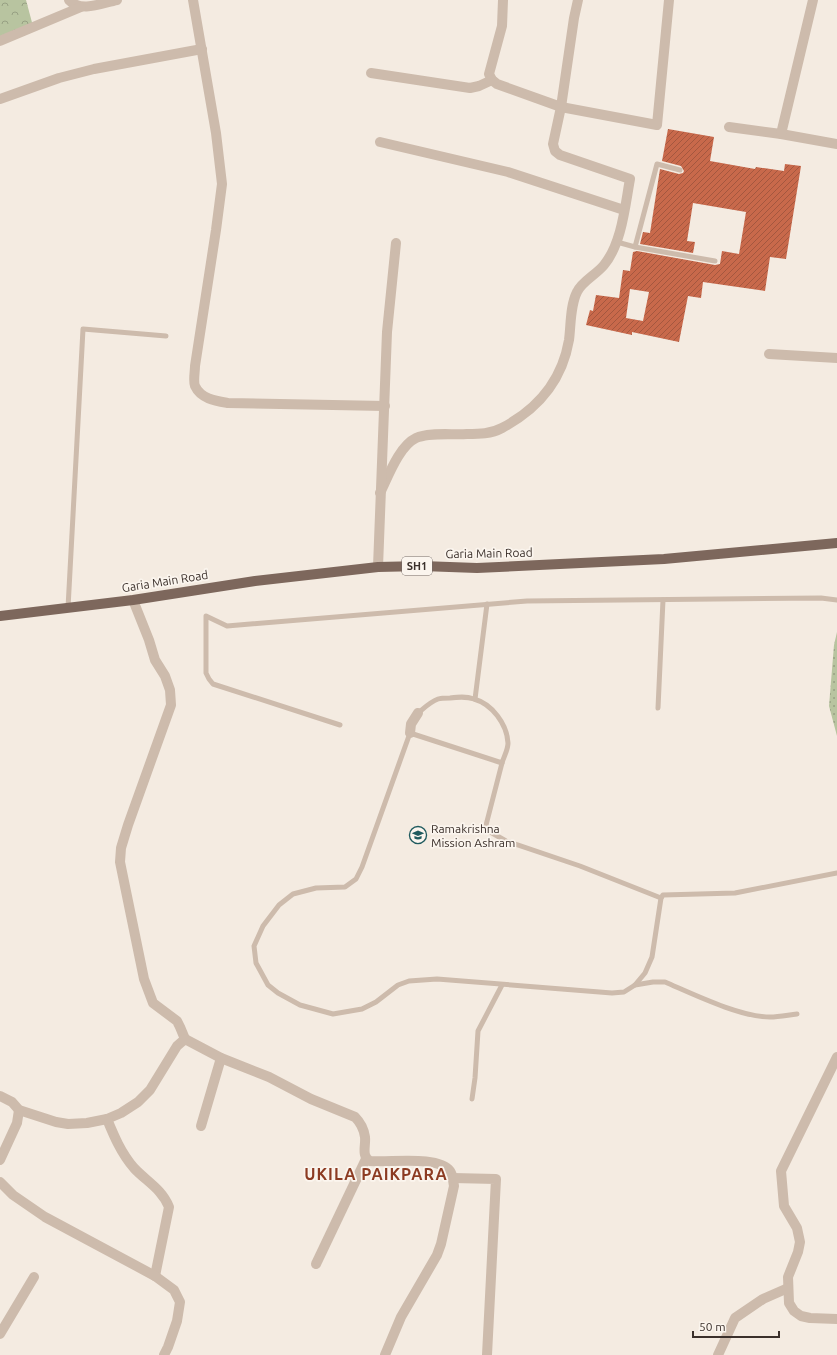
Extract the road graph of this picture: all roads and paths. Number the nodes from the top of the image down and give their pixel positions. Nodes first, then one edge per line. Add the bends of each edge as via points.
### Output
1 (69, 0) edge
2 (117, 0) edge
3 (193, 0) edge
4 (503, 0) edge
5 (578, 0) edge
6 (669, 0) edge
7 (813, 0) edge
8 (81, 7) junction
9 (0, 41) edge
10 (202, 49) junction
11 (371, 72) dead end
12 (492, 80) junction
13 (0, 99) edge
14 (561, 107) junction
15 (729, 127) dead end
16 (781, 134) junction
17 (380, 142) dead end
18 (837, 144) edge
19 (680, 170) dead end
20 (624, 210) junction
21 (617, 242) junction
22 (396, 243) dead end
23 (635, 247) junction
24 (715, 261) dead end
25 (166, 336) dead end
26 (769, 354) dead end
27 (837, 358) edge
28 (384, 406) junction
29 (380, 493) junction
30 (837, 544) edge
31 (378, 567) junction
32 (133, 600) junction
33 (663, 600) junction
34 (837, 600) edge
35 (487, 604) junction
36 (68, 608) junction
37 (0, 616) edge
38 (475, 699) junction
39 (658, 708) dead end
40 (418, 713) joint
41 (340, 725) dead end
42 (410, 733) junction
43 (502, 763) junction
44 (837, 873) edge
45 (661, 898) junction
46 (502, 985) junction
47 (635, 985) junction
48 (797, 1014) dead end
49 (185, 1039) junction
50 (837, 1057) edge
51 (221, 1058) junction
52 (0, 1096) edge
53 (472, 1099) dead end
54 (20, 1110) junction
55 (108, 1119) junction
56 (201, 1126) dead end
57 (366, 1159) junction
58 (0, 1160) edge
59 (453, 1178) junction
60 (0, 1182) edge
61 (316, 1264) dead end
62 (155, 1276) junction
63 (34, 1277) dead end
64 (788, 1288) junction
65 (837, 1319) edge
66 (0, 1334) edge
67 (164, 1355) edge
68 (385, 1355) edge
69 (487, 1355) edge
70 (718, 1355) edge

1 - 8 street
2 - 8 street
3 - 10 street
4 - 12 street via 502,26 490,74
5 - 14 street
6 - 14 street via 657,125
7 - 16 street
8 - 9 street
10 - 13 street via 94,69 59,78
10 - 28 street via 222,184 194,366 195,385 201,394 211,400 228,403
11 - 12 street via 470,88
12 - 14 street
14 - 20 street via 553,144 555,151 630,179
15 - 16 street
16 - 18 street
17 - 20 street via 508,172
19 - 23 lane via 657,164
20 - 21 street
21 - 23 lane
21 - 29 street via 605,265 577,292 564,361 556,380 541,399 522,415 492,432 427,435 416,438 404,448 394,463
22 - 28 street via 387,332
23 - 24 lane
25 - 36 lane via 83,330
26 - 27 street
28 - 29 street
29 - 31 street
30 - 31 main road, Garia Main Road / SH1 via 664,560 477,568
31 - 32 main road, Garia Main Road / SH1 via 255,580
32 - 36 main road, Garia Main Road / SH1
32 - 49 street via 155,660 165,676 170,690 171,705 128,825 120,862 148,993 153,1003 177,1021
33 - 34 lane
33 - 35 lane via 527,601
33 - 39 lane
35 - 38 lane
35 - 41 lane via 227,626 206,616 206,673 213,684
36 - 37 main road, Garia Main Road / SH1
38 - 40 lane via 439,698
38 - 43 lane via 484,703 498,717 506,731 507,751
40 - 42 street via 411,724
42 - 43 lane
42 - 46 lane via 356,879 345,887 316,888 293,894 279,905 263,926 254,946 256,963 268,985 278,993 300,1005 333,1014 362,1009 398,985 409,981 437,979
43 - 45 lane via 485,829 506,840
44 - 45 lane via 735,893 666,895
45 - 47 lane via 652,957 645,973
46 - 47 lane via 612,993 624,992
46 - 53 lane via 478,1031
47 - 48 lane via 665,982 750,1014 769,1017
49 - 51 street
49 - 55 street via 177,1046 150,1090 138,1102
50 - 64 street via 781,1171 784,1206 796,1228 800,1242 788,1277
51 - 56 street
51 - 57 street via 355,1117 365,1138
52 - 54 street
54 - 55 street via 68,1124
54 - 58 street via 17,1123
55 - 62 street via 125,1157 158,1189 169,1206
57 - 59 street via 378,1162 435,1163 444,1166
57 - 61 street
59 - 68 street via 454,1186 442,1244 401,1318
59 - 69 street via 496,1179
60 - 62 street via 45,1217
62 - 67 street via 174,1290 180,1302 177,1321
63 - 66 street
64 - 65 street via 789,1303 794,1311 810,1318
64 - 70 street via 763,1299 735,1318

